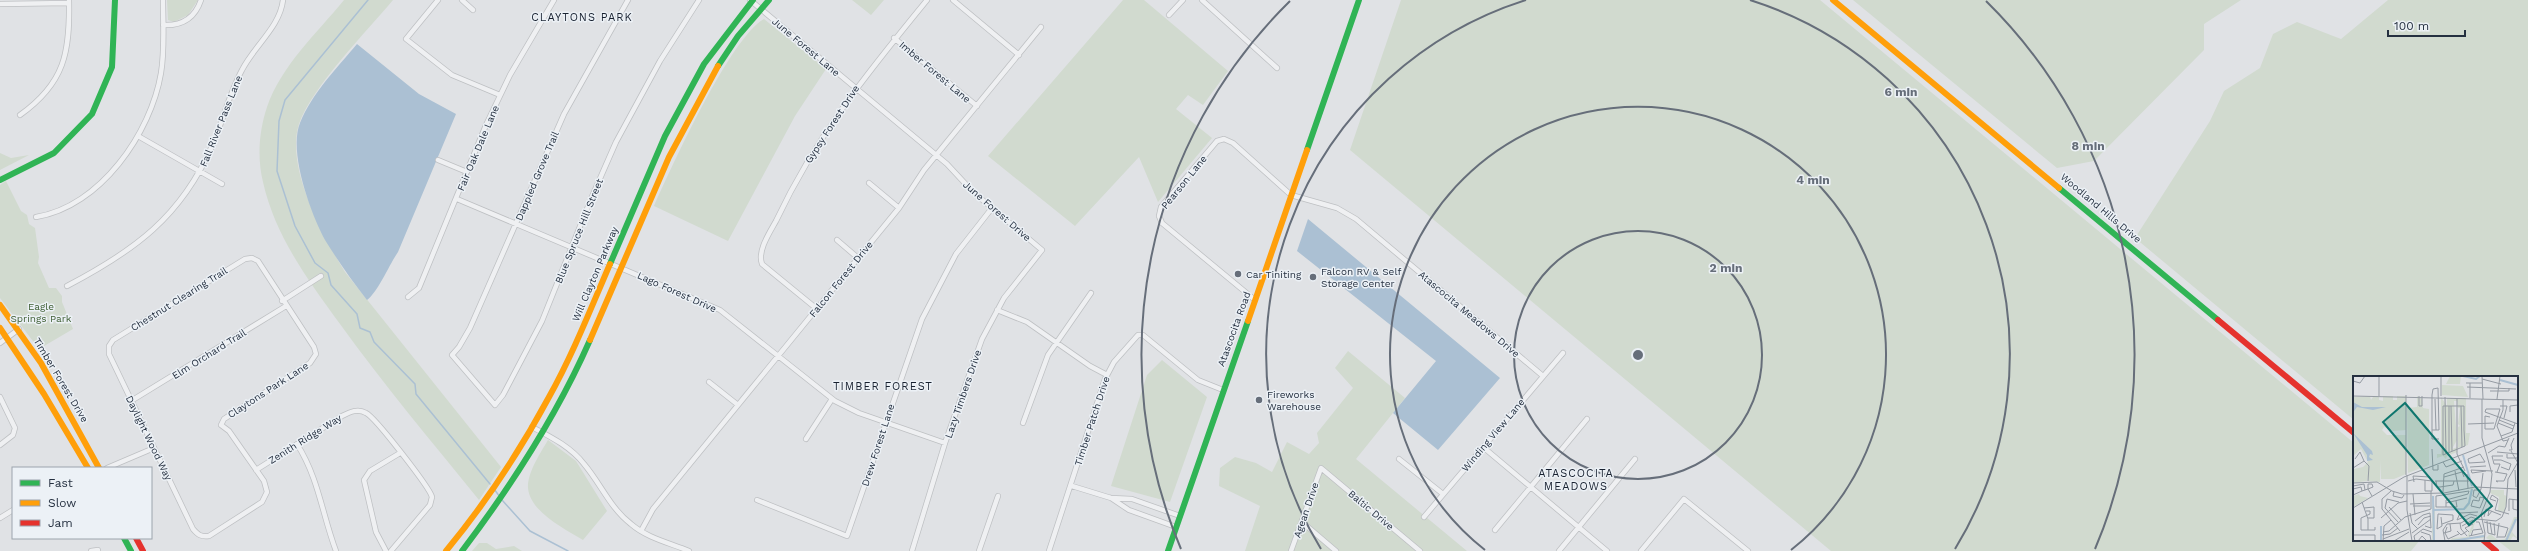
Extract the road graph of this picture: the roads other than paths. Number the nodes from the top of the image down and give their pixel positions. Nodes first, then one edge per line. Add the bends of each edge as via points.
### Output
1 (115, 0) edge
2 (163, 0) edge
3 (201, 0) edge
4 (283, 0) edge
5 (438, 0) edge
6 (462, 0) edge
7 (554, 0) edge
8 (628, 0) edge
9 (699, 0) edge
10 (752, 0) edge
11 (769, 0) edge
12 (927, 0) edge
13 (953, 0) edge
14 (1183, 0) edge
15 (1202, 0) edge
16 (1359, 0) edge
17 (1833, 0) edge
18 (69, 2) edge
19 (0, 4) edge
20 (473, 10) dead end
21 (761, 10) junction
22 (1169, 15) dead end
23 (163, 25) junction
24 (1041, 28) dead end
25 (894, 38) junction
26 (1019, 55) junction
27 (1277, 68) dead end
28 (695, 80) junction
29 (707, 85) junction
30 (855, 88) junction
31 (500, 95) junction
32 (977, 106) junction
33 (20, 115) dead end
34 (138, 136) junction
35 (936, 155) junction
36 (438, 160) dead end
37 (200, 171) junction
38 (467, 172) junction
39 (647, 177) junction
40 (0, 180) edge
41 (657, 180) junction
42 (869, 183) dead end
43 (222, 184) dead end
44 (1292, 195) junction
45 (457, 199) junction
46 (899, 208) junction
47 (992, 208) junction
48 (36, 217) dead end
49 (516, 224) junction
50 (837, 240) dead end
51 (572, 248) junction
52 (1042, 250) joint
53 (858, 258) junction
54 (610, 263) junction
55 (620, 268) junction
56 (322, 276) dead end
57 (67, 286) dead end
58 (1091, 292) dead end
59 (408, 297) dead end
60 (282, 300) junction
61 (1255, 300) junction
62 (0, 305) edge
63 (286, 306) junction
64 (817, 309) junction
65 (997, 310) junction
66 (0, 328) edge
67 (19, 329) junction
68 (7, 338) junction
69 (113, 340) joint
70 (576, 341) junction
71 (1057, 342) junction
72 (0, 343) edge
73 (587, 345) junction
74 (1563, 353) dead end
75 (452, 355) joint
76 (778, 356) junction
77 (1107, 375) junction
78 (1543, 376) junction
79 (709, 382) dead end
80 (1223, 390) junction
81 (0, 397) edge
82 (832, 399) junction
83 (131, 402) junction
84 (738, 405) junction
85 (1587, 419) dead end
86 (886, 423) junction
87 (1023, 423) dead end
88 (532, 427) junction
89 (543, 432) junction
90 (2353, 432) edge
91 (806, 440) dead end
92 (945, 443) junction
93 (297, 444) junction
94 (0, 445) edge
95 (1483, 447) junction
96 (154, 448) junction
97 (400, 453) junction
98 (1399, 459) dead end
99 (1635, 459) dead end
100 (87, 467) edge
101 (98, 467) edge
102 (109, 467) edge
103 (1321, 468) joint
104 (256, 470) junction
105 (1072, 486) junction
106 (1531, 487) junction
107 (1443, 494) junction
108 (998, 496) dead end
109 (1111, 498) junction
110 (757, 500) dead end
111 (12, 511) edge
112 (1180, 516) junction
113 (1424, 517) dead end
114 (0, 518) edge
115 (1302, 522) junction
116 (1176, 527) junction
117 (1579, 527) junction
118 (1495, 530) dead end
119 (640, 531) junction
120 (459, 536) junction
121 (124, 539) edge
122 (137, 539) edge
123 (2484, 541) edge
124 (468, 543) junction
125 (98, 550) dead end
126 (91, 551) edge
127 (130, 551) edge
128 (143, 551) edge
129 (336, 551) edge
130 (386, 551) edge
131 (391, 551) edge
132 (446, 551) edge
133 (462, 551) edge
134 (690, 551) edge
135 (912, 551) edge
136 (979, 551) edge
137 (1049, 551) edge
138 (1168, 551) edge
139 (1291, 551) edge
140 (1336, 551) edge
141 (1420, 551) edge
142 (1559, 551) edge
143 (1607, 551) edge
144 (1641, 551) edge
145 (1748, 551) edge
146 (2496, 551) edge

1 - 40 main road via 112,67 92,114 54,153
2 - 23 street
3 - 23 street via 190,18 174,26
4 - 37 street, Fall River Pass Lane via 276,21 248,58 239,76
5 - 31 street via 406,39 452,75
6 - 20 street
7 - 31 street, Fair Oak Dale Lane
8 - 49 street, Dappled Grove Trail via 573,96
9 - 51 street, Blue Spruce Hill Street via 667,49 616,142 590,199
10 - 21 street, June Forest Lane
10 - 28 main road, Will Clayton Parkway
11 - 21 main road, Will Clayton Parkway
12 - 25 street, Gypsy Forest Drive
13 - 26 street
14 - 22 street
15 - 27 street
16 - 44 main road, Atascocita Road
17 - 90 main road, Woodland Hills Drive
18 - 19 street
18 - 33 street via 69,39 62,66 47,92
21 - 29 main road, Will Clayton Parkway via 748,24
21 - 30 street, June Forest Lane
23 - 34 street via 164,44 156,97
24 - 26 street, Falcon Forest Drive
25 - 30 street, Gypsy Forest Drive
25 - 32 street, Imber Forest Lane
26 - 32 street, Falcon Forest Drive
28 - 29 main road
28 - 39 main road, Will Clayton Parkway via 665,136
29 - 41 main road, Will Clayton Parkway
30 - 35 street, June Forest Lane
30 - 64 street, Gypsy Forest Drive via 795,182 763,247 762,263
31 - 38 street, Fair Oak Dale Lane
32 - 35 street, Falcon Forest Drive
34 - 37 street
34 - 48 street via 121,161 97,186 59,211
35 - 46 street, Falcon Forest Drive
35 - 47 street, June Forest Drive
36 - 38 street
37 - 43 street
37 - 57 street, Fall River Pass Lane via 180,201 148,235 114,261
38 - 45 street, Fair Oak Dale Lane
39 - 41 main road
39 - 54 main road, Will Clayton Parkway
41 - 55 main road, Will Clayton Parkway
42 - 46 street
44 - 61 main road, Atascocita Road
44 - 61 street, Pearson Lane via 1233,143 1224,139 1217,141 1161,207 1159,216 1162,223
44 - 78 street, Atascocita Meadows Drive via 1337,208 1356,220
45 - 49 street, Lago Forest Drive
45 - 59 street, Fair Oak Dale Lane via 419,288
46 - 53 street, Falcon Forest Drive
47 - 52 street, June Forest Drive
47 - 86 street, Drew Forest Lane via 956,254 934,293 912,344
49 - 51 street, Lago Forest Drive
49 - 75 street, Dappled Grove Trail via 470,328
50 - 53 street
51 - 54 street, Lago Forest Drive
51 - 75 street, Blue Spruce Hill Street via 542,321 503,395 495,405
52 - 65 street, Lazy Timbers Drive via 1016,281
53 - 64 street, Falcon Forest Drive
54 - 55 street, Lago Forest Drive
54 - 70 main road, Will Clayton Parkway
55 - 73 main road, Will Clayton Parkway
55 - 76 street, Lago Forest Drive via 720,310
56 - 60 street
58 - 71 street
60 - 63 street
60 - 69 street, Chestnut Clearing Trail via 258,261 252,258 245,259
61 - 80 main road, Atascocita Road
62 - 67 main road, Timber Forest Drive
63 - 83 street, Elm Orchard Trail
63 - 104 street, Claytons Park Lane via 315,349 315,357 310,363 231,414 221,425 229,431
64 - 76 street, Falcon Forest Drive
65 - 71 street via 1028,322
65 - 92 street, Lazy Timbers Drive via 982,339
66 - 68 main road
67 - 68 street
67 - 101 main road, Timber Forest Drive via 73,418
68 - 72 street
68 - 100 main road
69 - 83 street, Daylight Wood Way via 109,346 109,354
70 - 73 main road
70 - 88 main road, Will Clayton Parkway
71 - 77 street
71 - 87 street via 1040,373
73 - 89 main road, Will Clayton Parkway
74 - 78 street, Winding View Lane
76 - 82 street, Lago Forest Drive
76 - 84 street, Falcon Forest Drive
77 - 80 street, Timber Patch Drive via 1114,362 1138,335 1143,335 1198,380
77 - 105 street, Timber Patch Drive
78 - 95 street, Winding View Lane
79 - 84 street
80 - 112 main road, Atascocita Road
81 - 94 street via 14,424 10,438
82 - 86 street, Lago Forest Drive
82 - 91 street
83 - 96 street, Daylight Wood Way
84 - 119 street, Falcon Forest Drive via 653,509
85 - 106 street
86 - 92 street, Lago Forest Drive
86 - 110 street, Drew Forest Lane via 847,536
88 - 89 street
88 - 120 main road, Will Clayton Parkway
89 - 119 street via 578,456 612,506
89 - 124 main road, Will Clayton Parkway via 506,491
92 - 135 street, Lazy Timbers Drive
93 - 97 street, Zenith Ridge Way via 342,416 360,411 374,420
93 - 104 street, Zenith Ridge Way
93 - 129 street via 319,491
95 - 106 street
95 - 107 street, Winding View Lane
96 - 102 street
96 - 104 street, Daylight Wood Way via 192,529 198,535 209,536 262,502 267,488
97 - 130 street via 365,476 364,483 372,522
97 - 131 street, Zenith Ridge Way via 432,497 430,505
98 - 107 street
99 - 117 street
103 - 115 street, Agean Drive
103 - 141 street, Baltic Drive
105 - 109 street
105 - 137 street, Timber Patch Drive
106 - 117 street
106 - 118 street
107 - 113 street, Winding View Lane
108 - 136 street
109 - 112 street via 1132,499
109 - 116 street via 1128,510
111 - 114 street
112 - 116 main road, Atascocita Road
115 - 139 street, Agean Drive
115 - 140 street
116 - 138 main road, Atascocita Road
117 - 142 street
117 - 143 street
119 - 134 street
120 - 124 main road
120 - 132 main road, Will Clayton Parkway
121 - 127 main road
122 - 128 main road
123 - 146 main road
124 - 133 main road, Will Clayton Parkway
125 - 126 street
144 - 145 street via 1684,499

